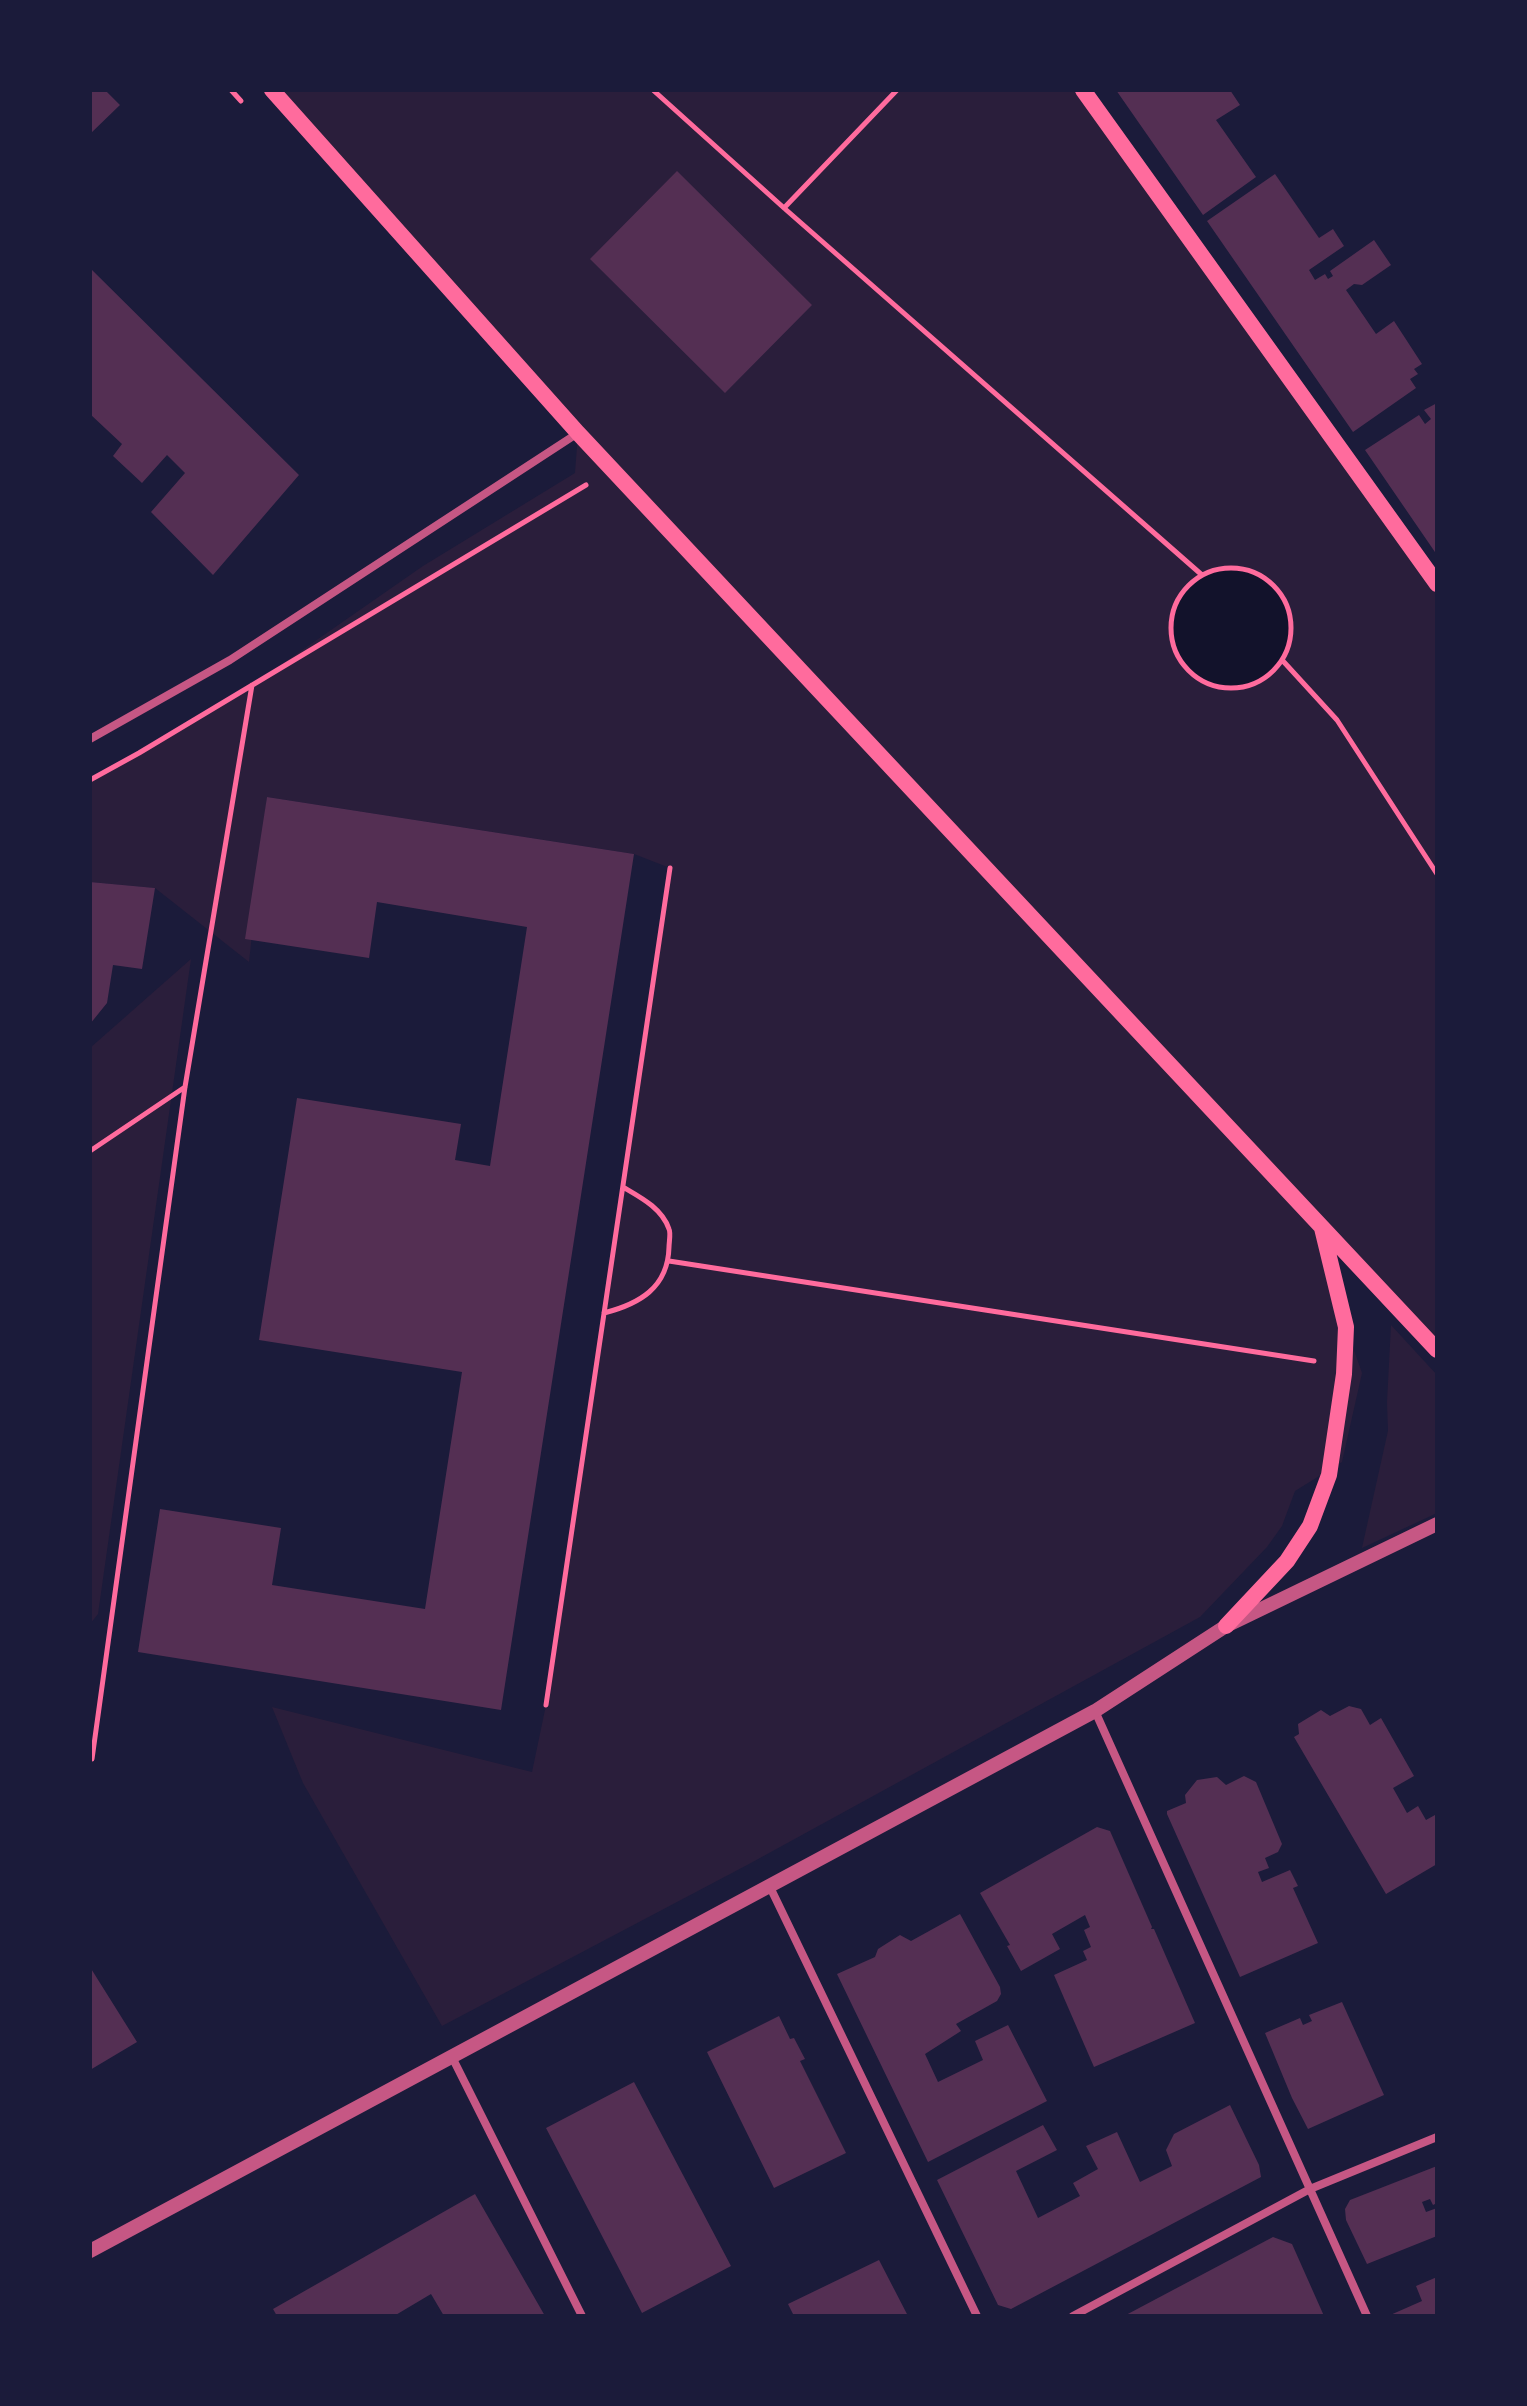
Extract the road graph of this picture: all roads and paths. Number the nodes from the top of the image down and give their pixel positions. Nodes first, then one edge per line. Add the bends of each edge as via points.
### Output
1 (272, 90) edge
2 (653, 90) edge
3 (897, 90) edge
4 (1083, 90) edge
5 (784, 208) junction
6 (578, 433) junction
7 (597, 496) dead end
8 (1202, 575) junction
9 (1437, 584) edge
10 (1283, 661) junction
11 (252, 685) junction
12 (90, 739) edge
13 (90, 780) edge
14 (670, 868) dead end
15 (1437, 874) edge
16 (185, 1087) junction
17 (90, 1151) edge
18 (623, 1187) junction
19 (1322, 1227) junction
20 (669, 1261) junction
21 (604, 1313) junction
22 (1437, 1350) edge
23 (1322, 1362) dead end
24 (1437, 1524) edge
25 (1226, 1626) junction
26 (546, 1705) dead end
27 (1095, 1711) junction
28 (92, 1759) edge
29 (770, 1887) junction
30 (452, 2057) junction
31 (1437, 2137) edge
32 (1310, 2189) junction
33 (90, 2251) edge
34 (582, 2316) edge
35 (977, 2316) edge
36 (1073, 2316) edge
37 (1367, 2316) edge

1 - 6 main road
2 - 5 path
3 - 5 path
4 - 9 main road
5 - 8 path
6 - 12 street via 230,660
6 - 19 main road
7 - 11 path via 586,485
8 - 10 path via 1240,568 1275,586 1291,622
8 - 10 path via 1175,603 1171,623 1172,643 1193,676 1231,689 1269,676
10 - 15 path via 1337,720
11 - 13 path
11 - 16 path
14 - 18 path
16 - 17 path
16 - 28 path
18 - 20 path via 651,1204 669,1229
18 - 21 path
19 - 22 main road
19 - 25 main road via 1346,1327 1329,1475 1310,1526 1287,1561
20 - 21 path via 652,1292
20 - 23 path
21 - 26 path
24 - 25 street
25 - 27 street
27 - 29 street
27 - 32 street
29 - 30 street
29 - 35 street
30 - 33 street
30 - 34 street
31 - 32 street
32 - 36 street
32 - 37 street

